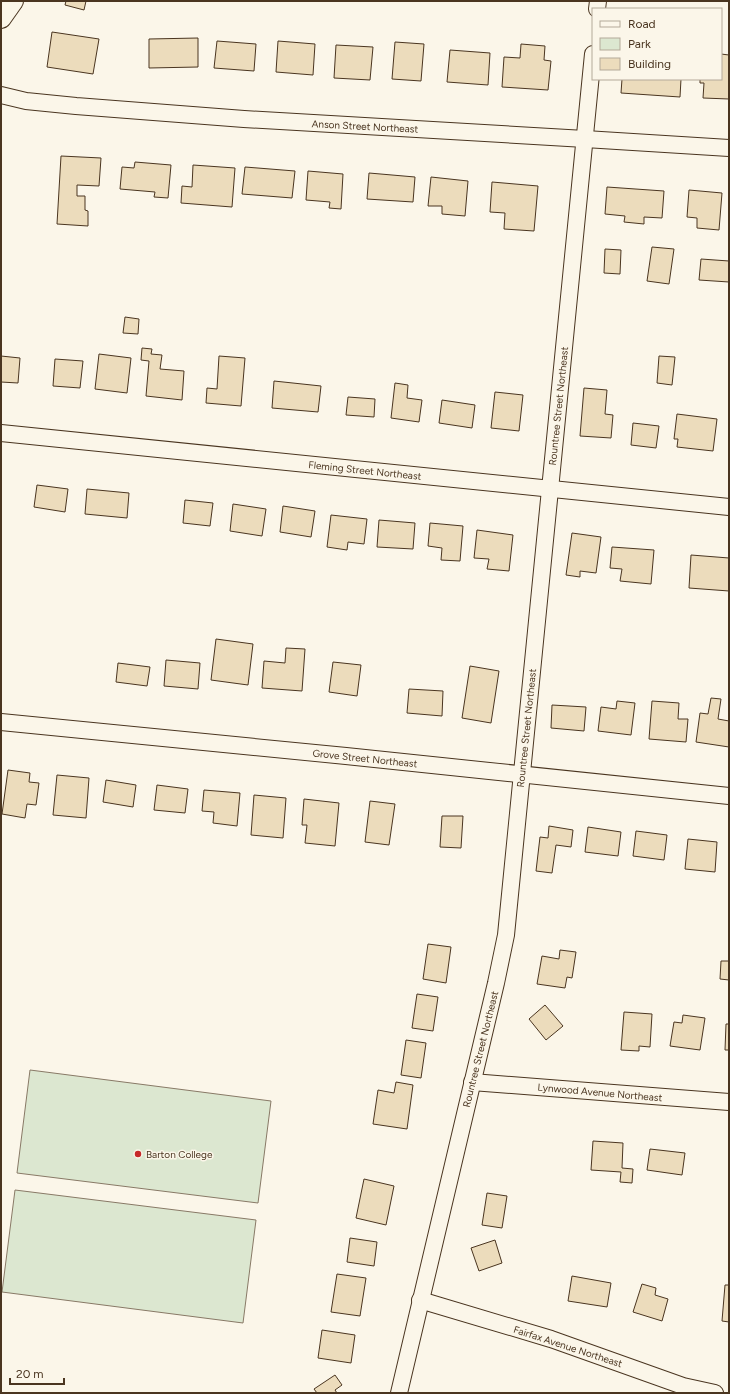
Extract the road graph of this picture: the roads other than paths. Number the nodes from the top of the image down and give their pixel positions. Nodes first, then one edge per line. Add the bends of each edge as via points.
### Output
1 (13, 1) edge
2 (1, 18) edge
3 (592, 64) edge
4 (1, 95) edge
5 (585, 138) junction
6 (729, 148) edge
7 (1, 433) edge
8 (550, 488) junction
9 (729, 507) edge
10 (1, 722) edge
11 (521, 775) junction
12 (729, 796) edge
13 (472, 1082) junction
14 (729, 1102) edge
15 (420, 1300) junction
16 (399, 1393) edge
17 (715, 1393) edge

1 - 2 street
3 - 5 street, Rountree Street Northeast
4 - 5 street, Anson Street Northeast via 26,101 229,118
5 - 6 street, Anson Street Northeast
5 - 8 street, Rountree Street Northeast
7 - 8 street, Fleming Street Northeast
8 - 9 street, Fleming Street Northeast
8 - 11 street, Rountree Street Northeast
10 - 11 street, Grove Street Northeast
11 - 12 street, Grove Street Northeast
11 - 13 street, Rountree Street Northeast via 506,935
13 - 14 street, Lynwood Avenue Northeast
13 - 15 street, Rountree Street Northeast
15 - 16 street, Rountree Street Northeast
15 - 17 street, Fairfax Avenue Northeast via 551,1339 683,1386

